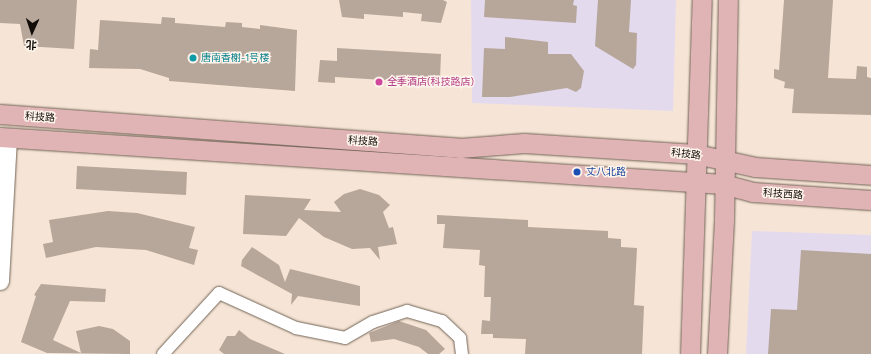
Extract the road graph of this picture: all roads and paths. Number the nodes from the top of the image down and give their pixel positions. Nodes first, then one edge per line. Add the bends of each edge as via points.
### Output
1 (702, 0) edge
2 (728, 0) edge
3 (0, 114) edge
4 (4, 137) edge
5 (696, 154) junction
6 (725, 162) junction
7 (871, 175) edge
8 (696, 183) junction
9 (723, 184) junction
10 (871, 200) edge
11 (0, 281) edge
12 (163, 354) edge
13 (462, 354) edge
14 (690, 354) edge
15 (717, 354) edge

1 - 5 main road
2 - 6 main road
3 - 5 main road, 科技路 via 460,148 524,143
4 - 8 main road, 科技路
4 - 11 street
5 - 6 main road, 科技路
5 - 8 main road
6 - 7 main road
6 - 9 main road
8 - 9 main road, 科技西路
8 - 14 main road
9 - 10 main road, 科技西路 via 753,192
9 - 15 main road
12 - 13 street via 219,293 296,328 345,338 373,322 407,311 442,321 460,338

